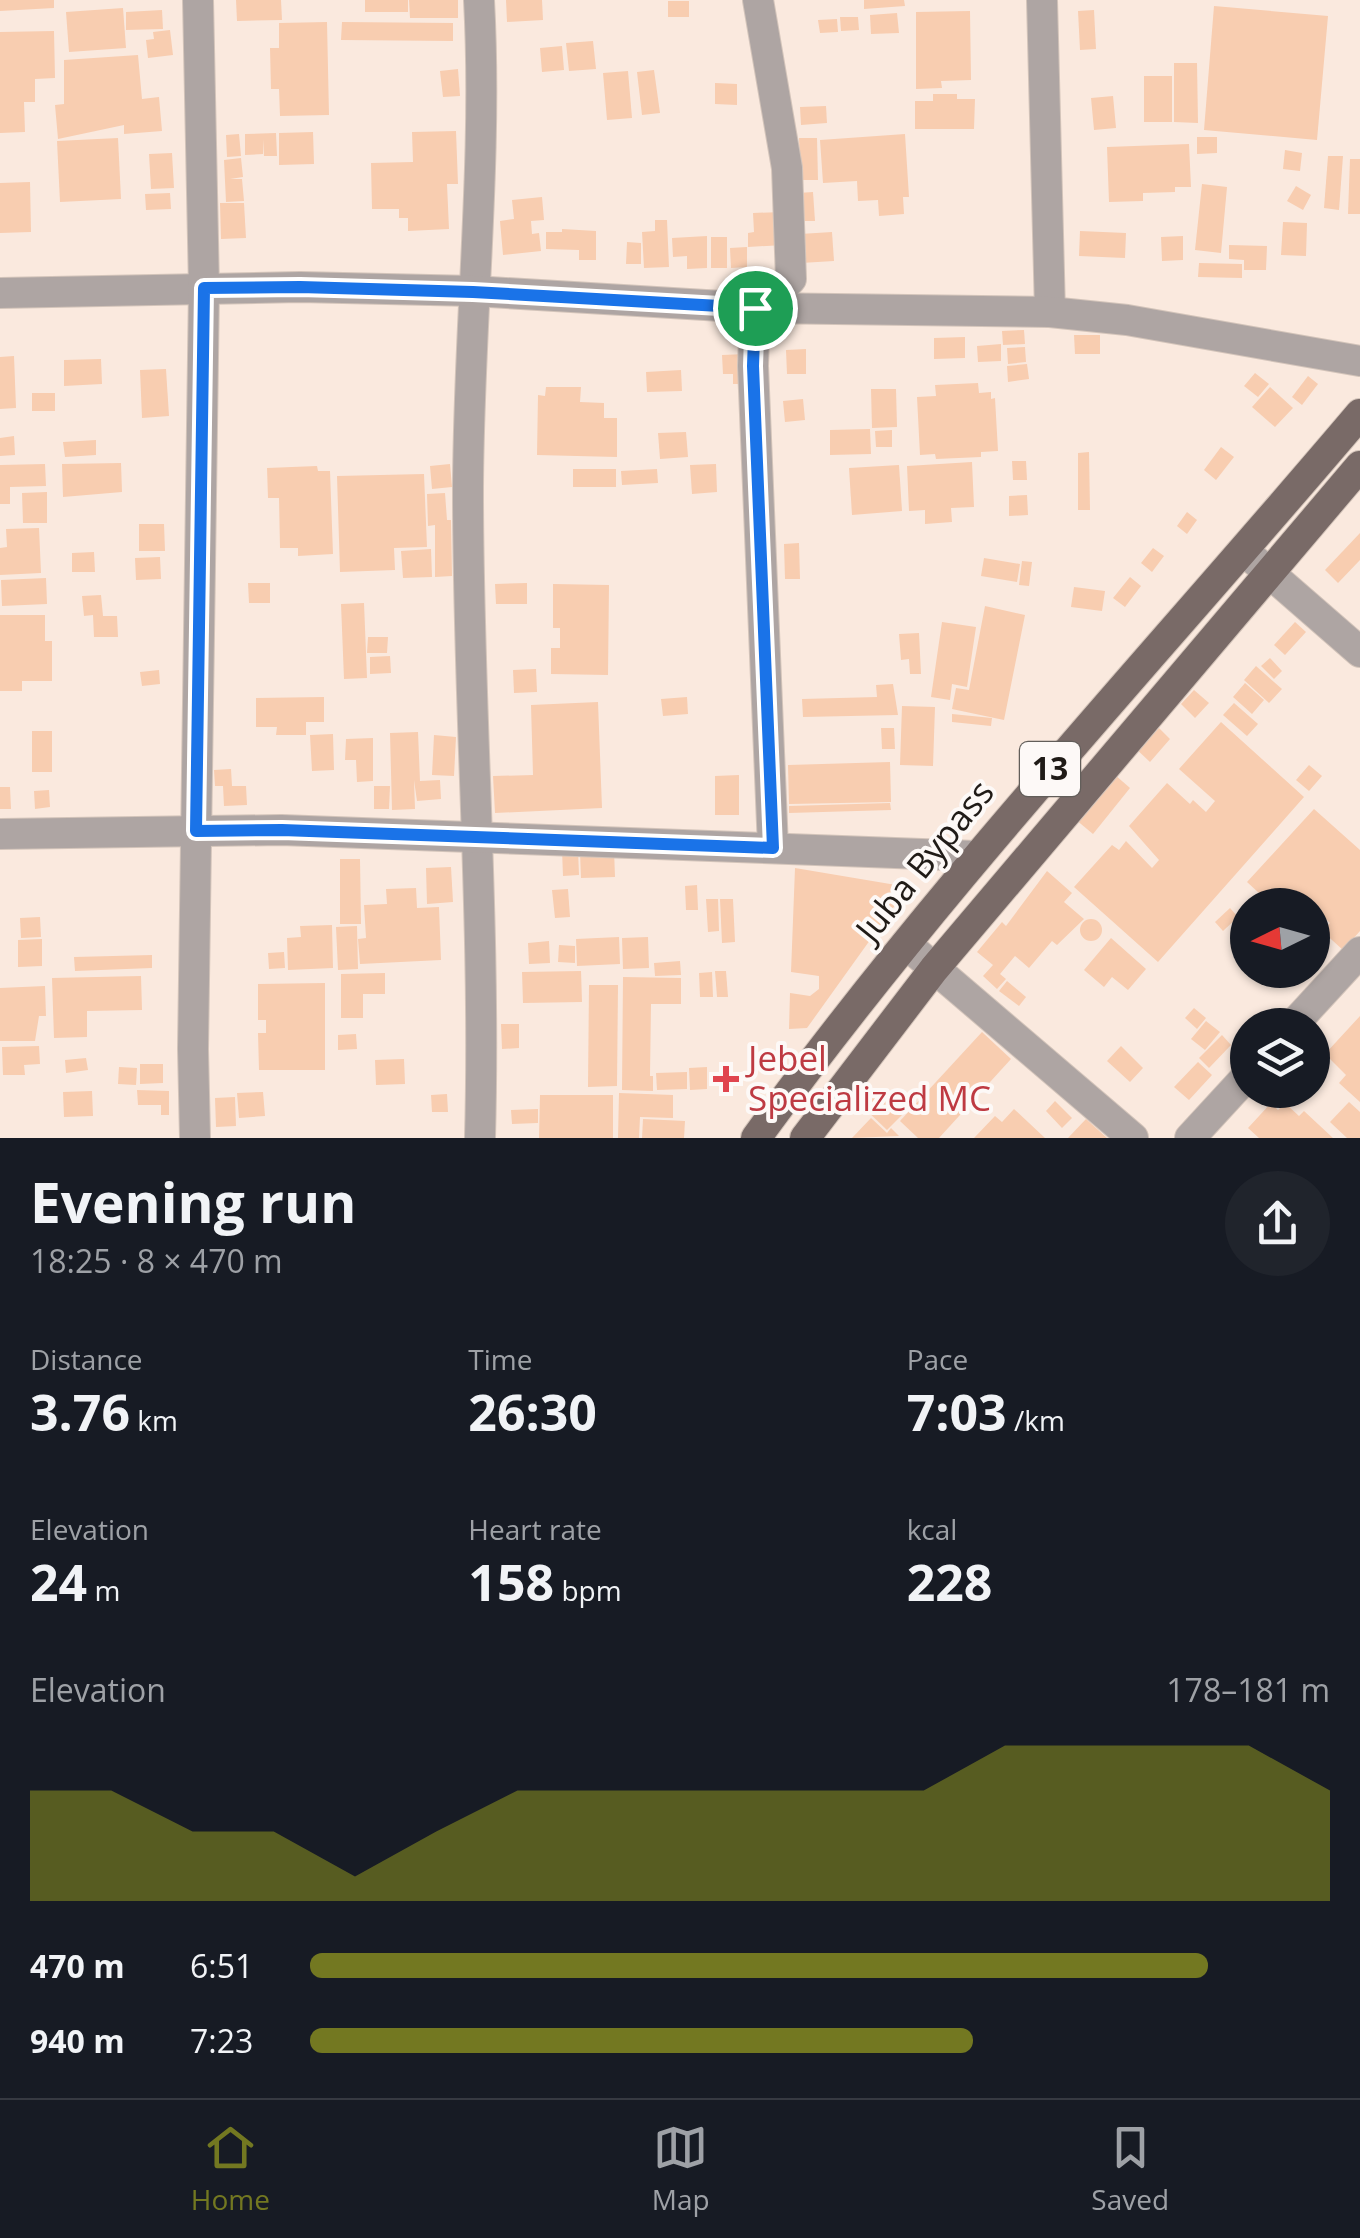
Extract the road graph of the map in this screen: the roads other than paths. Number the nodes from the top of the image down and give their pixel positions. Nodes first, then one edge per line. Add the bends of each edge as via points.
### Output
1 (198, 0) edge
2 (479, 0) edge
3 (758, 0) edge
4 (1042, 0) edge
5 (204, 288) junction
6 (473, 292) junction
7 (0, 293) edge
8 (755, 308) junction
9 (1050, 312) junction
10 (1360, 361) edge
11 (1360, 414) edge
12 (1360, 466) edge
13 (1244, 551) junction
14 (1269, 573) junction
15 (1360, 652) edge
16 (196, 831) junction
17 (0, 834) edge
18 (480, 837) junction
19 (773, 848) junction
20 (975, 856) junction
21 (906, 944) junction
22 (1360, 952) edge
23 (934, 969) junction
24 (1309, 1008) edge
25 (1230, 1095) edge
26 (195, 1138) edge
27 (480, 1138) edge
28 (756, 1138) edge
29 (805, 1138) edge
30 (1134, 1138) edge
31 (1190, 1138) edge

1 - 5 street
2 - 6 street via 483,71
3 - 8 street via 787,168 791,279
4 - 9 street
5 - 6 street
5 - 7 street
5 - 16 street
6 - 8 street
6 - 18 street via 468,614
8 - 9 street
8 - 19 street
9 - 10 street
11 - 13 main road, Juba Bypass / 13
12 - 14 main road, 13
13 - 14 street
13 - 20 main road, Juba Bypass / 13
14 - 15 street
14 - 23 main road, 13
16 - 17 street
16 - 18 street
16 - 26 street
18 - 19 street
18 - 27 street
19 - 20 street
20 - 21 main road, Juba Bypass / 13
21 - 23 street
21 - 28 main road, Juba Bypass / 13
22 - 24 street
23 - 29 main road, 13
23 - 30 street
25 - 31 street

